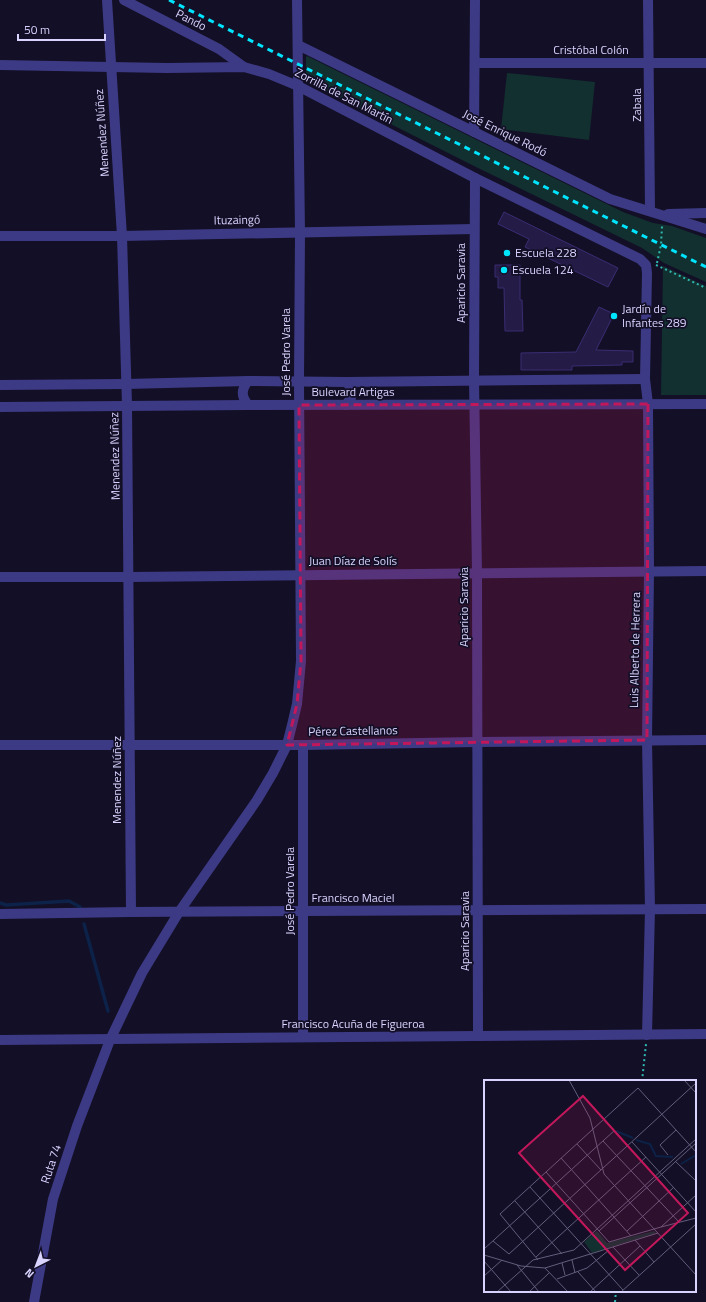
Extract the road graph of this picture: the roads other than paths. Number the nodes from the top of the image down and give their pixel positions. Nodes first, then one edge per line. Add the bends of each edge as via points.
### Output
1 (107, 0) edge
2 (124, 0) edge
3 (297, 0) edge
4 (475, 0) edge
5 (648, 0) edge
6 (298, 45) junction
7 (475, 63) junction
8 (649, 63) junction
9 (706, 63) edge
10 (0, 65) edge
11 (111, 67) junction
12 (244, 67) junction
13 (298, 86) junction
14 (474, 132) junction
15 (475, 178) junction
16 (650, 211) junction
17 (706, 213) edge
18 (662, 215) junction
19 (474, 229) junction
20 (706, 229) edge
21 (300, 232) junction
22 (0, 236) edge
23 (122, 236) junction
24 (646, 266) joint
25 (645, 379) junction
26 (474, 380) junction
27 (248, 381) junction
28 (299, 382) junction
29 (346, 382) junction
30 (126, 384) junction
31 (0, 385) edge
32 (648, 404) junction
33 (706, 404) edge
34 (128, 405) junction
35 (248, 405) junction
36 (299, 405) junction
37 (346, 405) junction
38 (475, 405) junction
39 (0, 407) edge
40 (649, 571) junction
41 (706, 571) edge
42 (477, 573) junction
43 (301, 574) junction
44 (0, 577) edge
45 (129, 577) junction
46 (646, 740) junction
47 (706, 740) edge
48 (477, 742) junction
49 (0, 745) edge
50 (130, 745) junction
51 (287, 745) junction
52 (303, 745) junction
53 (650, 909) junction
54 (706, 909) edge
55 (478, 910) junction
56 (302, 911) junction
57 (131, 912) junction
58 (179, 912) junction
59 (0, 914) edge
60 (706, 1034) edge
61 (647, 1035) junction
62 (478, 1036) junction
63 (303, 1037) junction
64 (0, 1040) edge
65 (110, 1040) junction
66 (34, 1302) edge

1 - 11 street, Menendez Núñez
2 - 12 street, Pando via 219,49
3 - 6 street, José Pedro Varela
4 - 7 street
5 - 8 street, Zabala
6 - 13 street, José Pedro Varela
6 - 14 street, José Enrique Rodó
7 - 8 street, Cristóbal Colón
7 - 14 street
8 - 9 street, Cristóbal Colón
8 - 16 street, Zabala
10 - 11 street, Zorrilla de San Martín
11 - 12 street, Zorrilla de San Martín
11 - 23 street, Menendez Núñez
12 - 13 street, Zorrilla de San Martín
13 - 15 street, Zorrilla de San Martín
13 - 21 street, José Pedro Varela
14 - 16 street, José Enrique Rodó via 610,199
15 - 19 street, Aparicio Saravia
15 - 24 street, Zorrilla de San Martín via 640,259
16 - 18 street, José Enrique Rodó
17 - 18 street
18 - 20 street, José Enrique Rodó
19 - 21 street, Ituzaingó
19 - 26 street, Aparicio Saravia
21 - 23 street, Ituzaingó
21 - 28 street, José Pedro Varela
22 - 23 street, Ituzaingó
23 - 30 street, Menendez Núñez
24 - 25 street, Luis Alberto de Herrera
25 - 26 street, Bulevard Artigas
25 - 32 street, Luis Alberto de Herrera
26 - 29 street, Bulevard Artigas
26 - 38 street, Aparicio Saravia
27 - 28 street, Bulevard Artigas
27 - 30 street, Bulevard Artigas
27 - 35 street via 242,388 242,398
28 - 29 street, Bulevard Artigas
28 - 36 street, José Pedro Varela
29 - 37 street via 352,388 352,398
30 - 31 street, Bulevard Artigas
30 - 34 street, Menendez Núñez
32 - 33 street, Bulevard Artigas
32 - 38 street, Bulevard Artigas
32 - 40 street, Luis Alberto de Herrera
34 - 35 street, Bulevard Artigas
34 - 39 street, Bulevard Artigas
34 - 45 street, Menendez Núñez
35 - 36 street, Bulevard Artigas
36 - 37 street, Bulevard Artigas
36 - 43 street, José Pedro Varela
37 - 38 street, Bulevard Artigas
38 - 42 street, Aparicio Saravia
40 - 41 street, Juan Díaz de Solís
40 - 42 street, Juan Díaz de Solís
40 - 46 street, Luis Alberto de Herrera
42 - 43 street, Juan Díaz de Solís
42 - 48 street, Aparicio Saravia
43 - 45 street, Juan Díaz de Solís
43 - 51 street, José Pedro Varela via 301,661 297,704
44 - 45 street, Juan Díaz de Solís
45 - 50 street, Menendez Núñez
46 - 47 street, Pérez Castellanos
46 - 48 street, Pérez Castellanos
46 - 53 street, Luis Alberto de Herrera
48 - 52 street, Pérez Castellanos
48 - 55 street, Aparicio Saravia
49 - 50 street, Pérez Castellanos
50 - 51 street, Pérez Castellanos
50 - 57 street, Menendez Núñez
51 - 52 street, Pérez Castellanos
51 - 58 street, José Pedro Varela via 257,800
52 - 56 street, José Pedro Varela
53 - 54 street, Francisco Maciel
53 - 55 street, Francisco Maciel
53 - 61 street, Luis Alberto de Herrera
55 - 56 street, Francisco Maciel
55 - 62 street, Aparicio Saravia
56 - 58 street, Francisco Maciel
56 - 63 street, José Pedro Varela
57 - 58 street, Francisco Maciel
57 - 59 street, Francisco Maciel
58 - 65 street, Ruta 74 via 142,973
60 - 61 street, Francisco Acuña de Figueroa
61 - 62 street, Francisco Acuña de Figueroa
62 - 63 street, Francisco Acuña de Figueroa
63 - 65 street, Francisco Acuña de Figueroa
64 - 65 street, Francisco Acuña de Figueroa
65 - 66 street, Ruta 74 via 77,1126 53,1200

